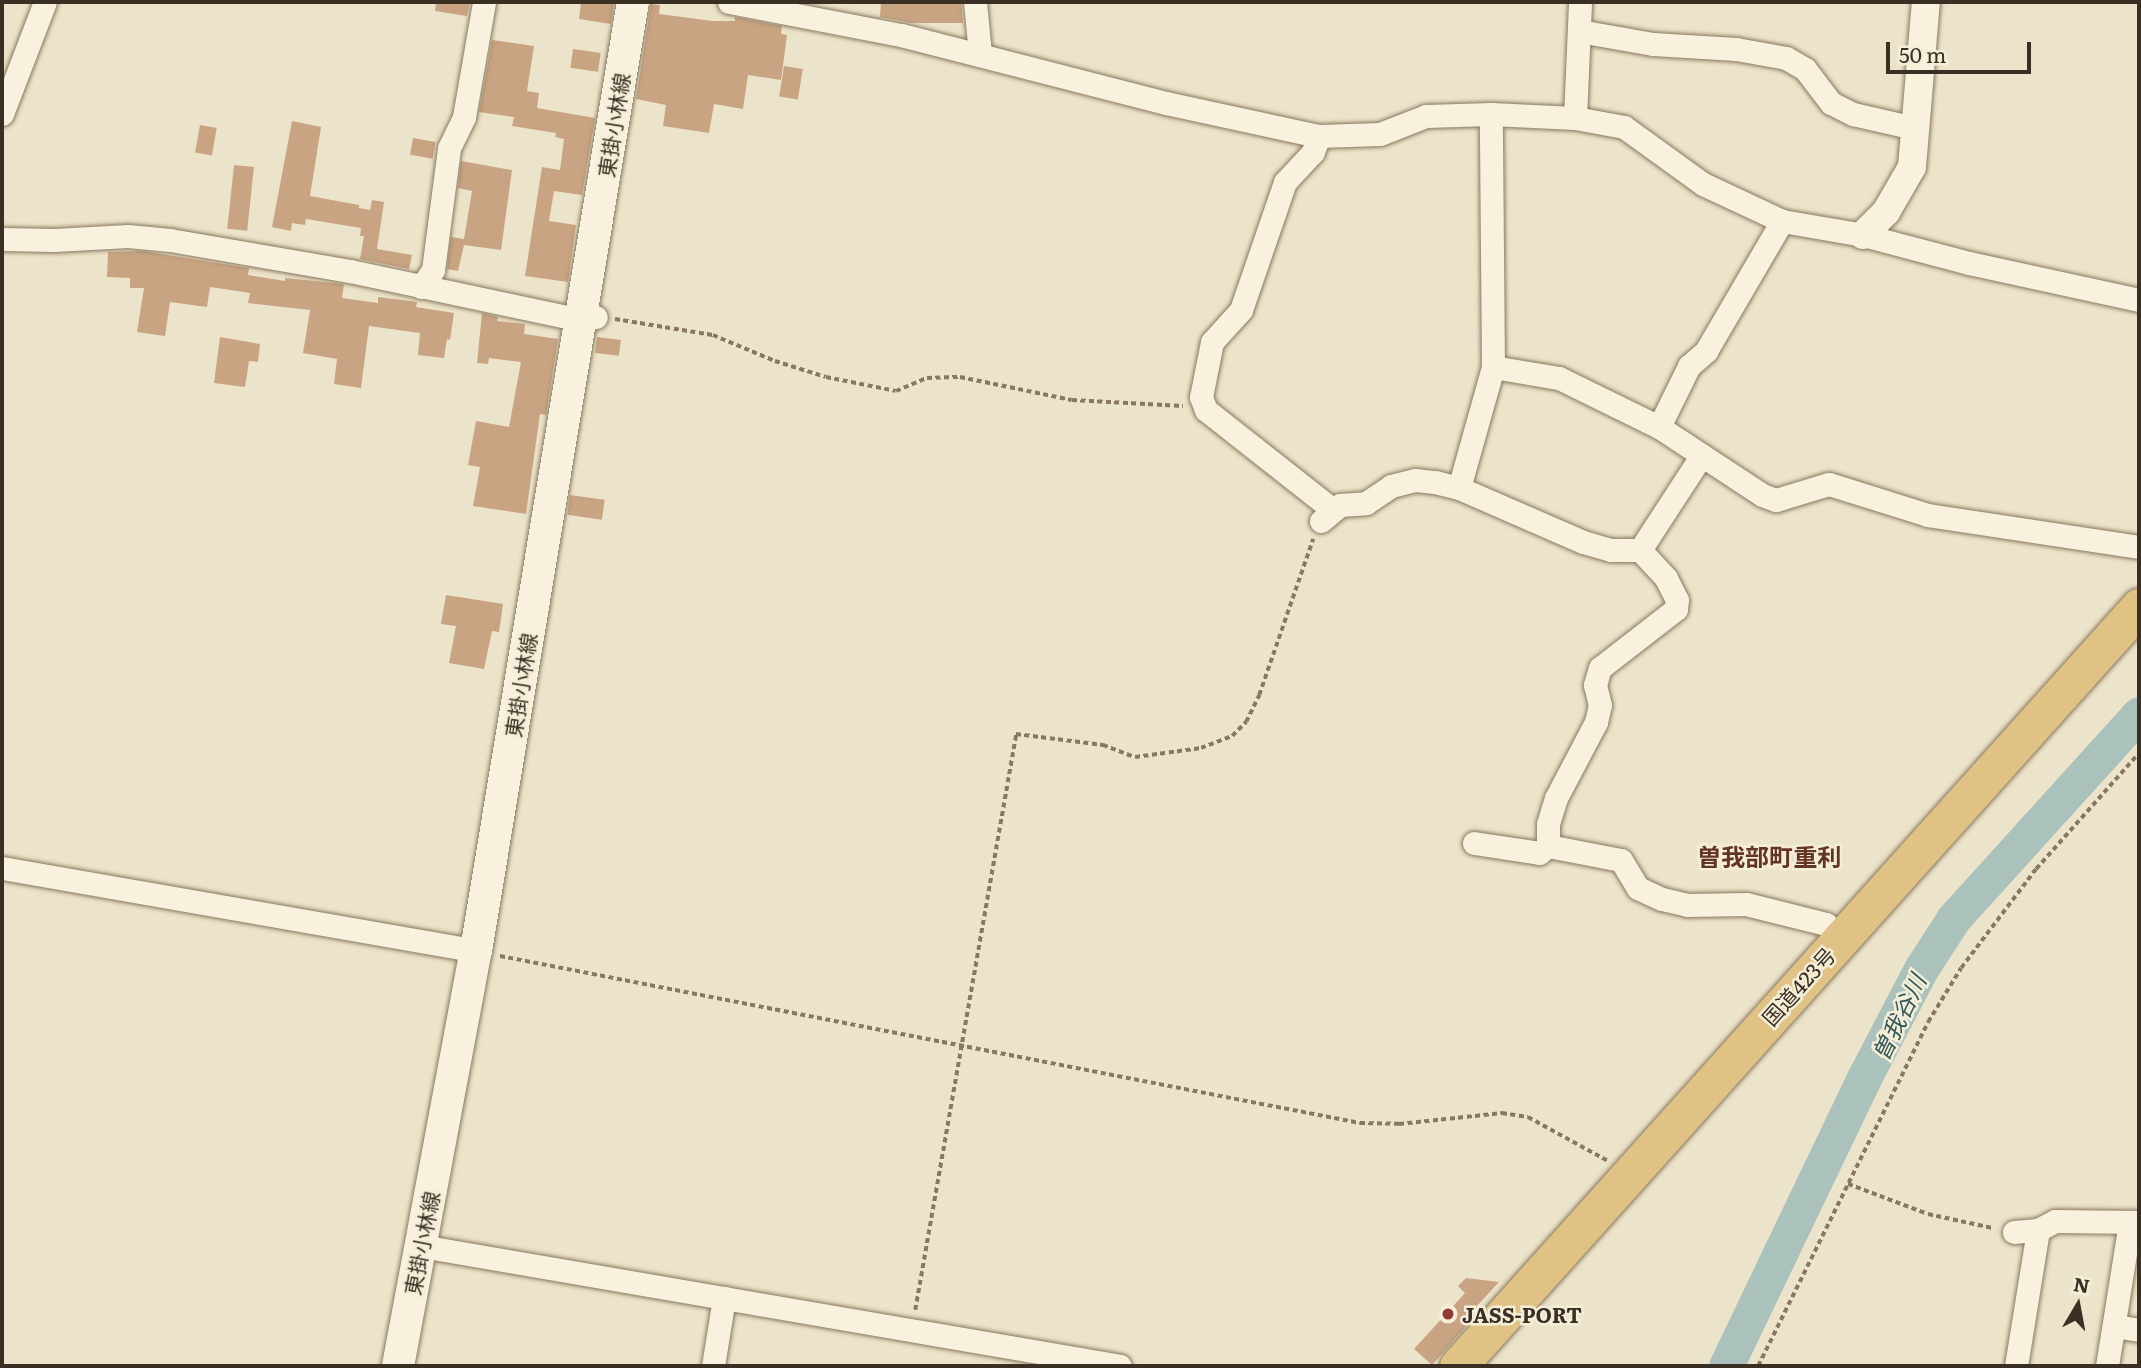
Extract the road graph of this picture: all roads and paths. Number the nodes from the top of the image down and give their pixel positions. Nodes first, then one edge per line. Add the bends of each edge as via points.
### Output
1 (45, 2) edge
2 (484, 2) edge
3 (634, 2) edge
4 (729, 2) edge
5 (975, 2) edge
6 (1580, 2) edge
7 (1926, 2) edge
8 (1579, 31) junction
9 (980, 54) junction
10 (2, 114) edge
11 (1491, 114) junction
12 (1575, 118) junction
13 (1914, 128) junction
14 (1319, 136) junction
15 (1782, 221) junction
16 (1863, 235) junction
17 (2, 239) edge
18 (421, 286) junction
19 (2139, 300) edge
20 (588, 318) junction
21 (1493, 368) junction
22 (1202, 404) junction
23 (1659, 426) junction
24 (1702, 455) junction
25 (1459, 488) junction
26 (1327, 515) junction
27 (2139, 547) edge
28 (1640, 550) junction
29 (2139, 607) edge
30 (2139, 753) edge
31 (1474, 843) dead end
32 (1548, 846) junction
33 (2, 868) edge
34 (1841, 938) junction
35 (476, 951) junction
36 (961, 1046) junction
37 (1631, 1174) junction
38 (1848, 1184) junction
39 (2135, 1222) edge
40 (2038, 1230) junction
41 (2014, 1232) joint
42 (421, 1246) junction
43 (724, 1298) junction
44 (2114, 1326) junction
45 (2139, 1330) edge
46 (912, 1331) junction
47 (398, 1366) edge
48 (713, 1366) edge
49 (1120, 1366) edge
50 (1458, 1366) edge
51 (1758, 1366) edge
52 (2016, 1366) edge
53 (2107, 1366) edge

1 - 10 street
2 - 18 street via 464,117 449,148 433,270
3 - 20 main road, 東掛小林線
4 - 9 street
5 - 9 street
6 - 8 street
7 - 13 street
8 - 12 street
8 - 13 street via 1786,58 1805,69 1830,103 1853,114
9 - 14 street via 1167,103
11 - 12 street
11 - 14 street via 1426,116 1380,134
11 - 21 street
12 - 15 street via 1624,127 1703,184
13 - 16 street via 1912,167 1886,212
14 - 22 street via 1312,152 1285,182 1241,310 1212,342
15 - 16 street
15 - 23 street via 1706,351 1689,366
16 - 19 street
17 - 18 street via 128,236 170,240
18 - 20 street
20 - 22 path via 713,335 826,377 896,391 927,378 960,377 1072,400
20 - 35 main road, 東掛小林線
21 - 23 street via 1559,378
21 - 25 street
22 - 26 street
23 - 24 street
24 - 27 street via 1776,500 1829,484 1928,515
24 - 28 street
25 - 26 street via 1415,480 1391,486 1366,503 1340,505
25 - 28 street via 1583,542 1611,550
26 - 36 path via 1309,547 1259,695 1246,722 1232,736 1201,748 1135,757 1103,745 1016,734
28 - 32 street via 1666,578 1677,600 1676,609 1600,668 1595,685 1600,705 1596,722 1556,798 1548,824
29 - 34 highway, 国道423号
30 - 38 path via 2036,869 1961,968 1928,1022
31 - 32 street via 1539,853
32 - 34 street via 1621,860 1638,888 1662,899 1687,905 1746,904 1826,924
33 - 35 street
34 - 37 highway, 国道423号
35 - 36 path
35 - 42 main road, 東掛小林線
36 - 37 path via 1360,1123 1399,1124 1502,1113 1528,1117
36 - 46 path
37 - 50 highway, 国道423号
38 - 41 path via 1928,1213
38 - 51 path
39 - 40 street via 2055,1221
39 - 44 street
40 - 41 street
40 - 52 street
42 - 43 street
42 - 47 main road, 東掛小林線
43 - 46 street
43 - 48 street
44 - 45 street
44 - 53 street
46 - 49 street

